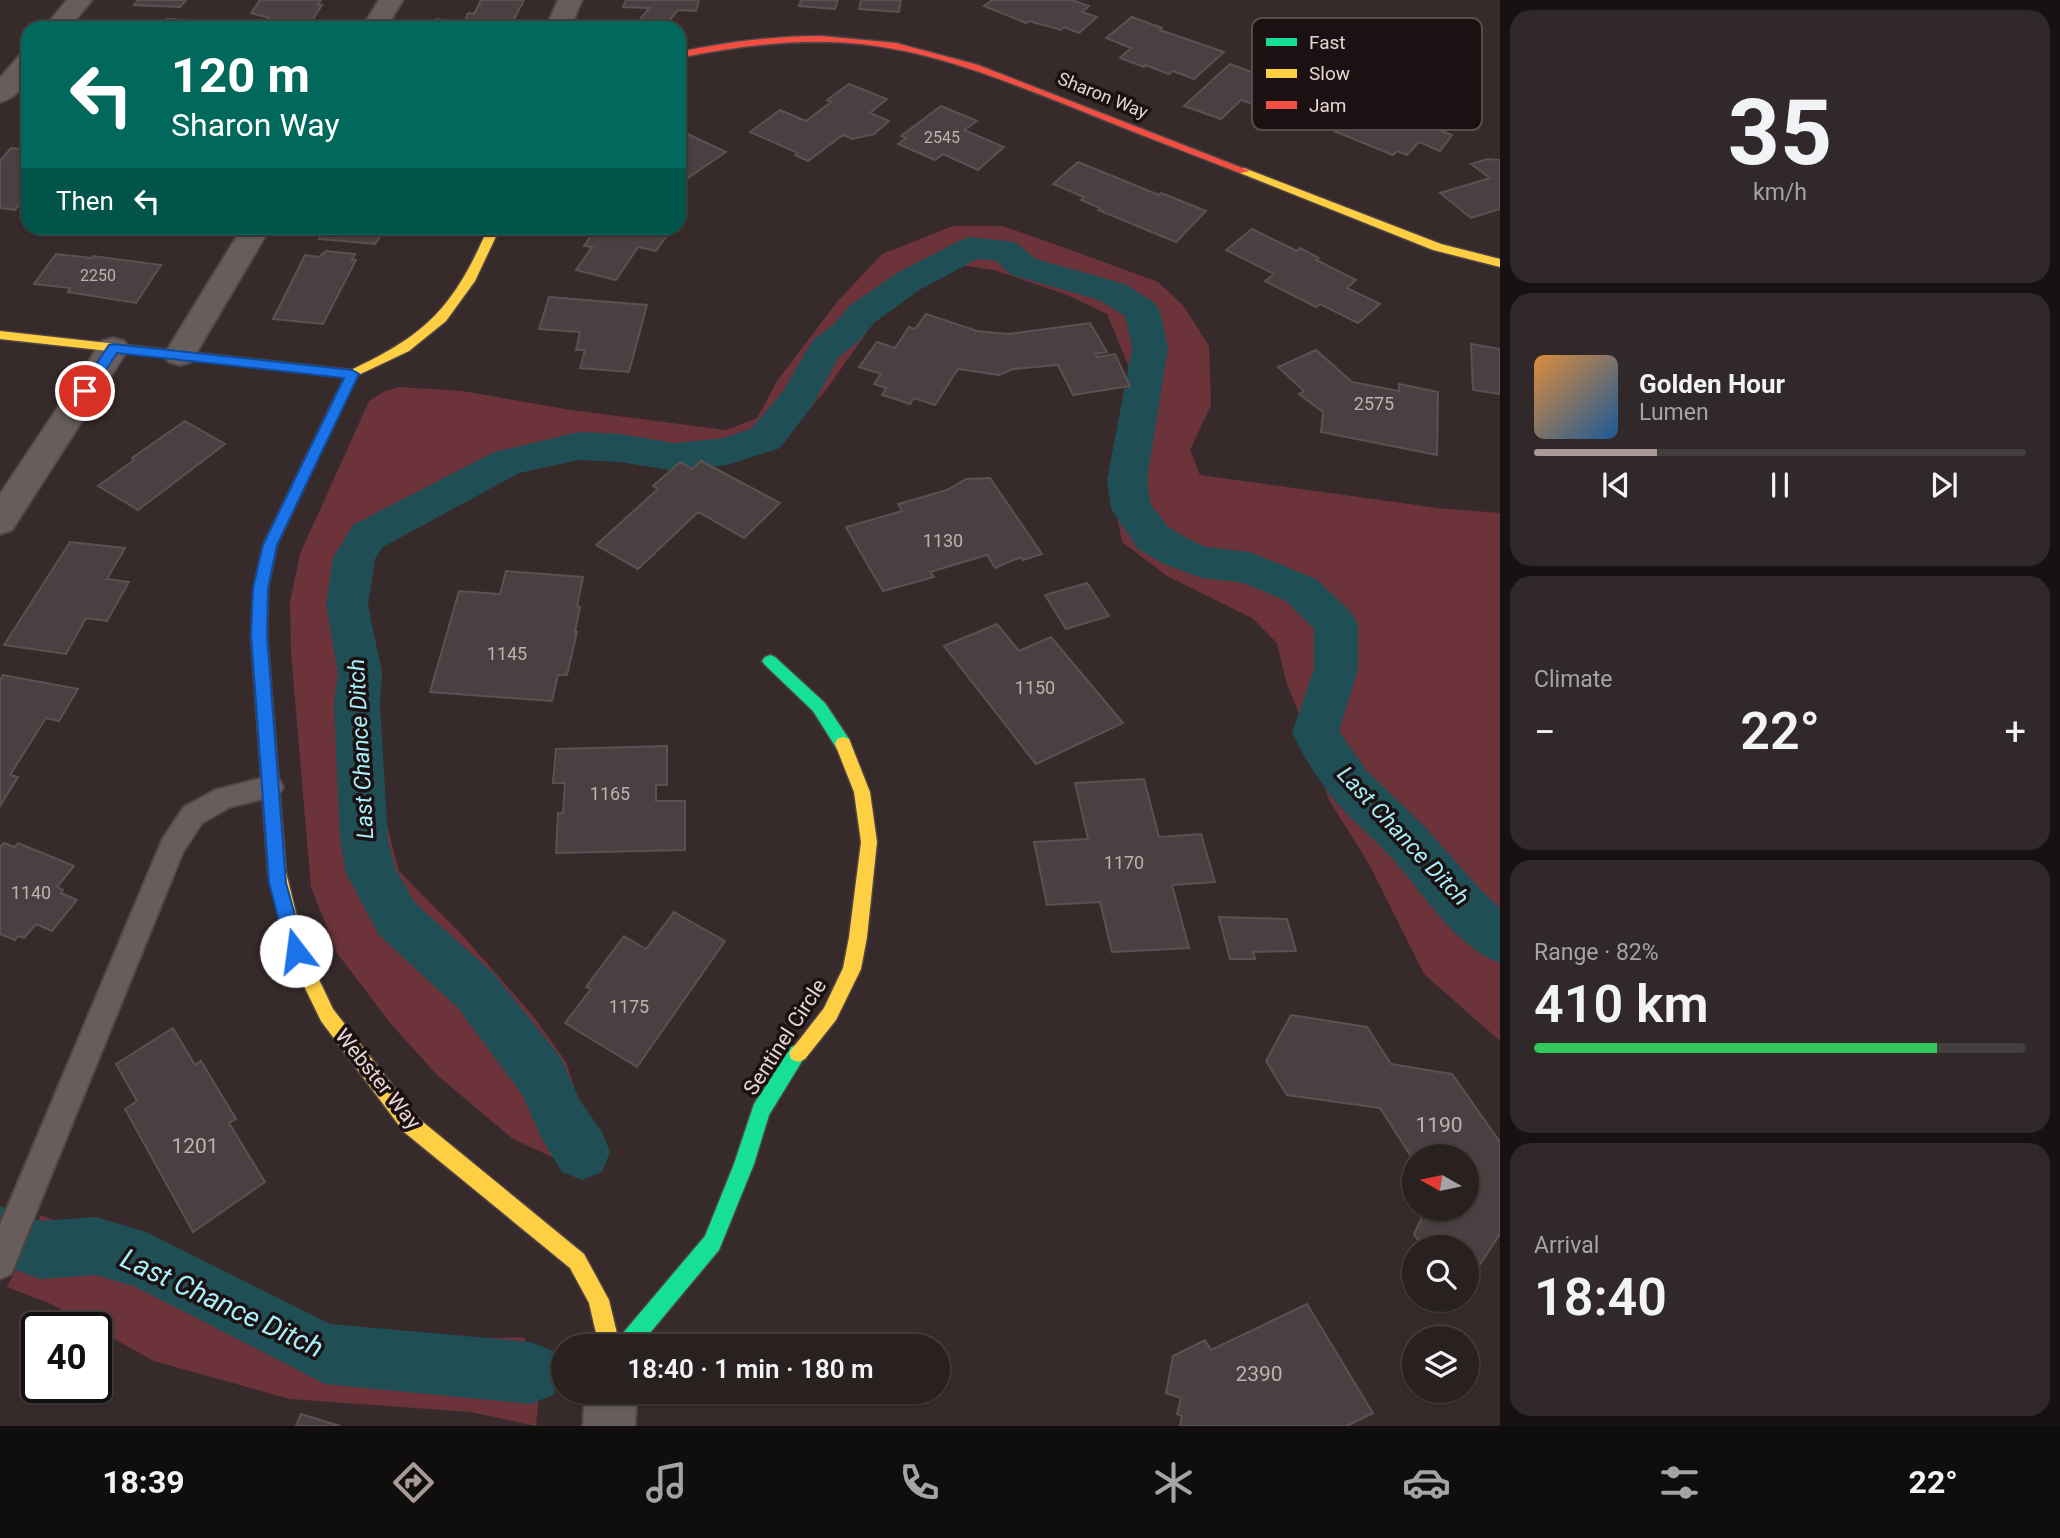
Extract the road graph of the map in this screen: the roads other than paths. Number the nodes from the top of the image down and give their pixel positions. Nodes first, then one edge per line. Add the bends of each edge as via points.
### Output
1 (80, 0) edge
2 (391, 0) edge
3 (570, 0) edge
4 (62, 21) edge
5 (378, 21) edge
6 (561, 21) edge
7 (686, 53) edge
8 (21, 69) edge
9 (0, 94) edge
10 (252, 235) edge
11 (491, 235) edge
12 (1500, 263) edge
13 (0, 335) edge
14 (113, 348) junction
15 (180, 355) junction
16 (352, 374) junction
17 (0, 521) edge
18 (770, 661) dead end
19 (270, 787) junction
20 (0, 1264) edge
21 (607, 1334) edge
22 (635, 1334) edge
23 (610, 1404) edge
24 (609, 1426) edge

1 - 4 street
2 - 5 street
3 - 6 street
7 - 12 street, Sharon Way via 809,37 853,39 936,53 1437,247
8 - 9 street
10 - 15 street
11 - 16 street via 455,307 426,334 389,358
13 - 14 street
14 - 15 street
14 - 17 street
15 - 16 street
16 - 19 street, Webster Way via 270,545 261,588 259,635
18 - 22 street, Sentinel Circle via 819,706 845,747 862,792 869,842 852,969 830,1014 793,1059 761,1111 712,1243
19 - 20 lane via 224,798 193,815 172,846
19 - 21 street, Webster Way via 278,883 296,951 327,1015 411,1125 577,1261 598,1300
23 - 24 street

